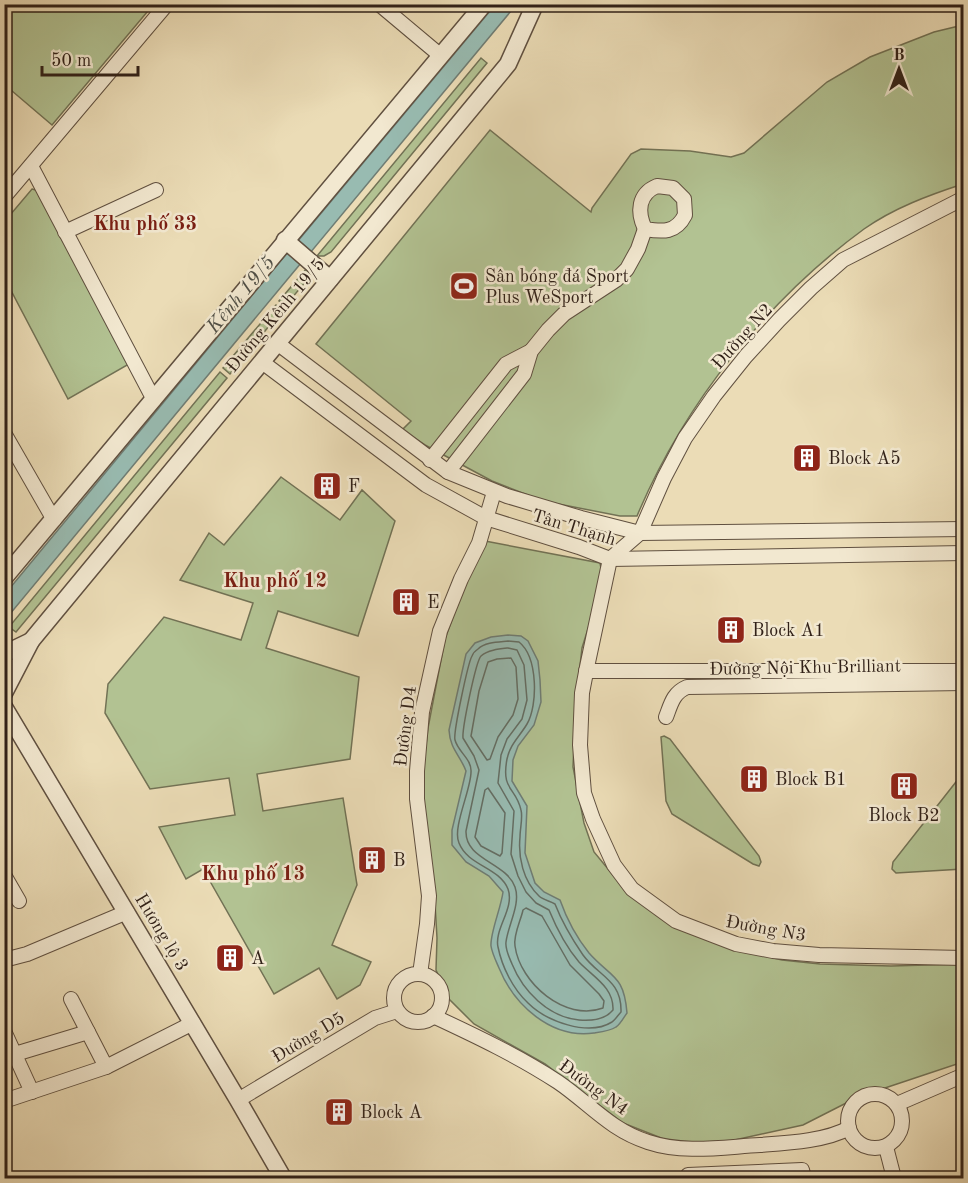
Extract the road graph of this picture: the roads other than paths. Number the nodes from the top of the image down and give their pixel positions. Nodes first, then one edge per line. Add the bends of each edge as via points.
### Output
1 (167, 4) edge
2 (379, 4) edge
3 (484, 4) edge
4 (535, 4) edge
5 (441, 57) junction
6 (31, 166) junction
7 (156, 189) dead end
8 (4, 197) edge
9 (963, 197) edge
10 (645, 229) dead end
11 (65, 232) junction
12 (295, 248) junction
13 (330, 279) junction
14 (277, 343) junction
15 (531, 351) junction
16 (262, 362) junction
17 (154, 400) junction
18 (4, 433) edge
19 (430, 460) junction
20 (448, 472) junction
21 (494, 492) junction
22 (486, 518) junction
23 (54, 520) junction
24 (963, 529) edge
25 (640, 533) junction
26 (963, 554) edge
27 (610, 559) junction
28 (4, 578) edge
29 (31, 641) junction
30 (4, 654) edge
31 (586, 671) junction
32 (963, 671) edge
33 (963, 683) edge
34 (4, 693) edge
35 (4, 707) edge
36 (666, 717) dead end
37 (4, 875) edge
38 (19, 901) dead end
39 (127, 912) junction
40 (963, 958) edge
41 (4, 960) edge
42 (420, 974) junction
43 (71, 999) dead end
44 (398, 1011) junction
45 (433, 1016) junction
46 (193, 1023) junction
47 (4, 1030) edge
48 (88, 1032) junction
49 (15, 1054) junction
50 (106, 1067) junction
51 (963, 1075) edge
52 (32, 1092) junction
53 (238, 1100) junction
54 (4, 1101) edge
55 (897, 1104) junction
56 (849, 1128) junction
57 (886, 1147) junction
58 (688, 1174) dead end
59 (283, 1179) edge
60 (804, 1179) edge
61 (894, 1179) edge

1 - 6 street
2 - 5 street
3 - 5 street
4 - 13 street, Đường Kênh 19/5 via 508,64
5 - 12 street
6 - 8 street
6 - 11 street
7 - 11 street
9 - 25 street, Đường N2 via 843,260 779,320 720,388 685,438
10 - 15 street via 627,269 564,315
11 - 17 street
12 - 13 street
12 - 17 street
13 - 14 street, Đường Kênh 19/5
14 - 16 street, Đường Kênh 19/5
14 - 19 street, Tân Thạnh
15 - 19 street via 506,364
15 - 20 street via 524,374
16 - 22 street, Tân Thạnh via 426,485
16 - 29 street, Đường Kênh 19/5
17 - 23 street
18 - 23 street
19 - 20 street, Tân Thạnh
20 - 21 street, Tân Thạnh
21 - 22 street, Đường D4
21 - 25 street, Tân Thạnh
22 - 27 street, Tân Thạnh
22 - 42 street, Đường D4 via 440,631 422,712 417,799 429,896
23 - 28 street
24 - 25 street, Tân Thạnh
25 - 27 street, Đường N2
26 - 27 street, Tân Thạnh
27 - 31 street, Đường N3
29 - 30 street, Đường Kênh 19/5
29 - 34 street, Đường Kênh 19/5
31 - 32 street
31 - 40 street, Đường N3 via 580,745 584,793 614,865 632,889 676,921 736,944 819,955
33 - 36 street, Đường Nội Khu Brilliant via 687,687 674,696
35 - 39 street, Hương lộ 3
37 - 38 street
39 - 41 street
39 - 46 street, Hương lộ 3
42 - 44 street via 399,982 393,996
42 - 45 street via 439,987 441,1003
43 - 48 street
44 - 45 street via 418,1022
44 - 53 street, Đường D5 via 375,1018
45 - 56 street, Đường N4 via 515,1057 559,1083 609,1124 647,1142 680,1150 752,1146 840,1133
46 - 50 street
46 - 53 street, Hương lộ 3
47 - 49 street
48 - 49 street
48 - 50 street
49 - 52 street
50 - 52 street
51 - 55 street
52 - 54 street
53 - 59 street, Hương lộ 3
55 - 56 street via 884,1095 866,1095 849,1113
55 - 57 street via 903,1124
56 - 57 street via 861,1144
57 - 61 street
58 - 60 street via 802,1170

